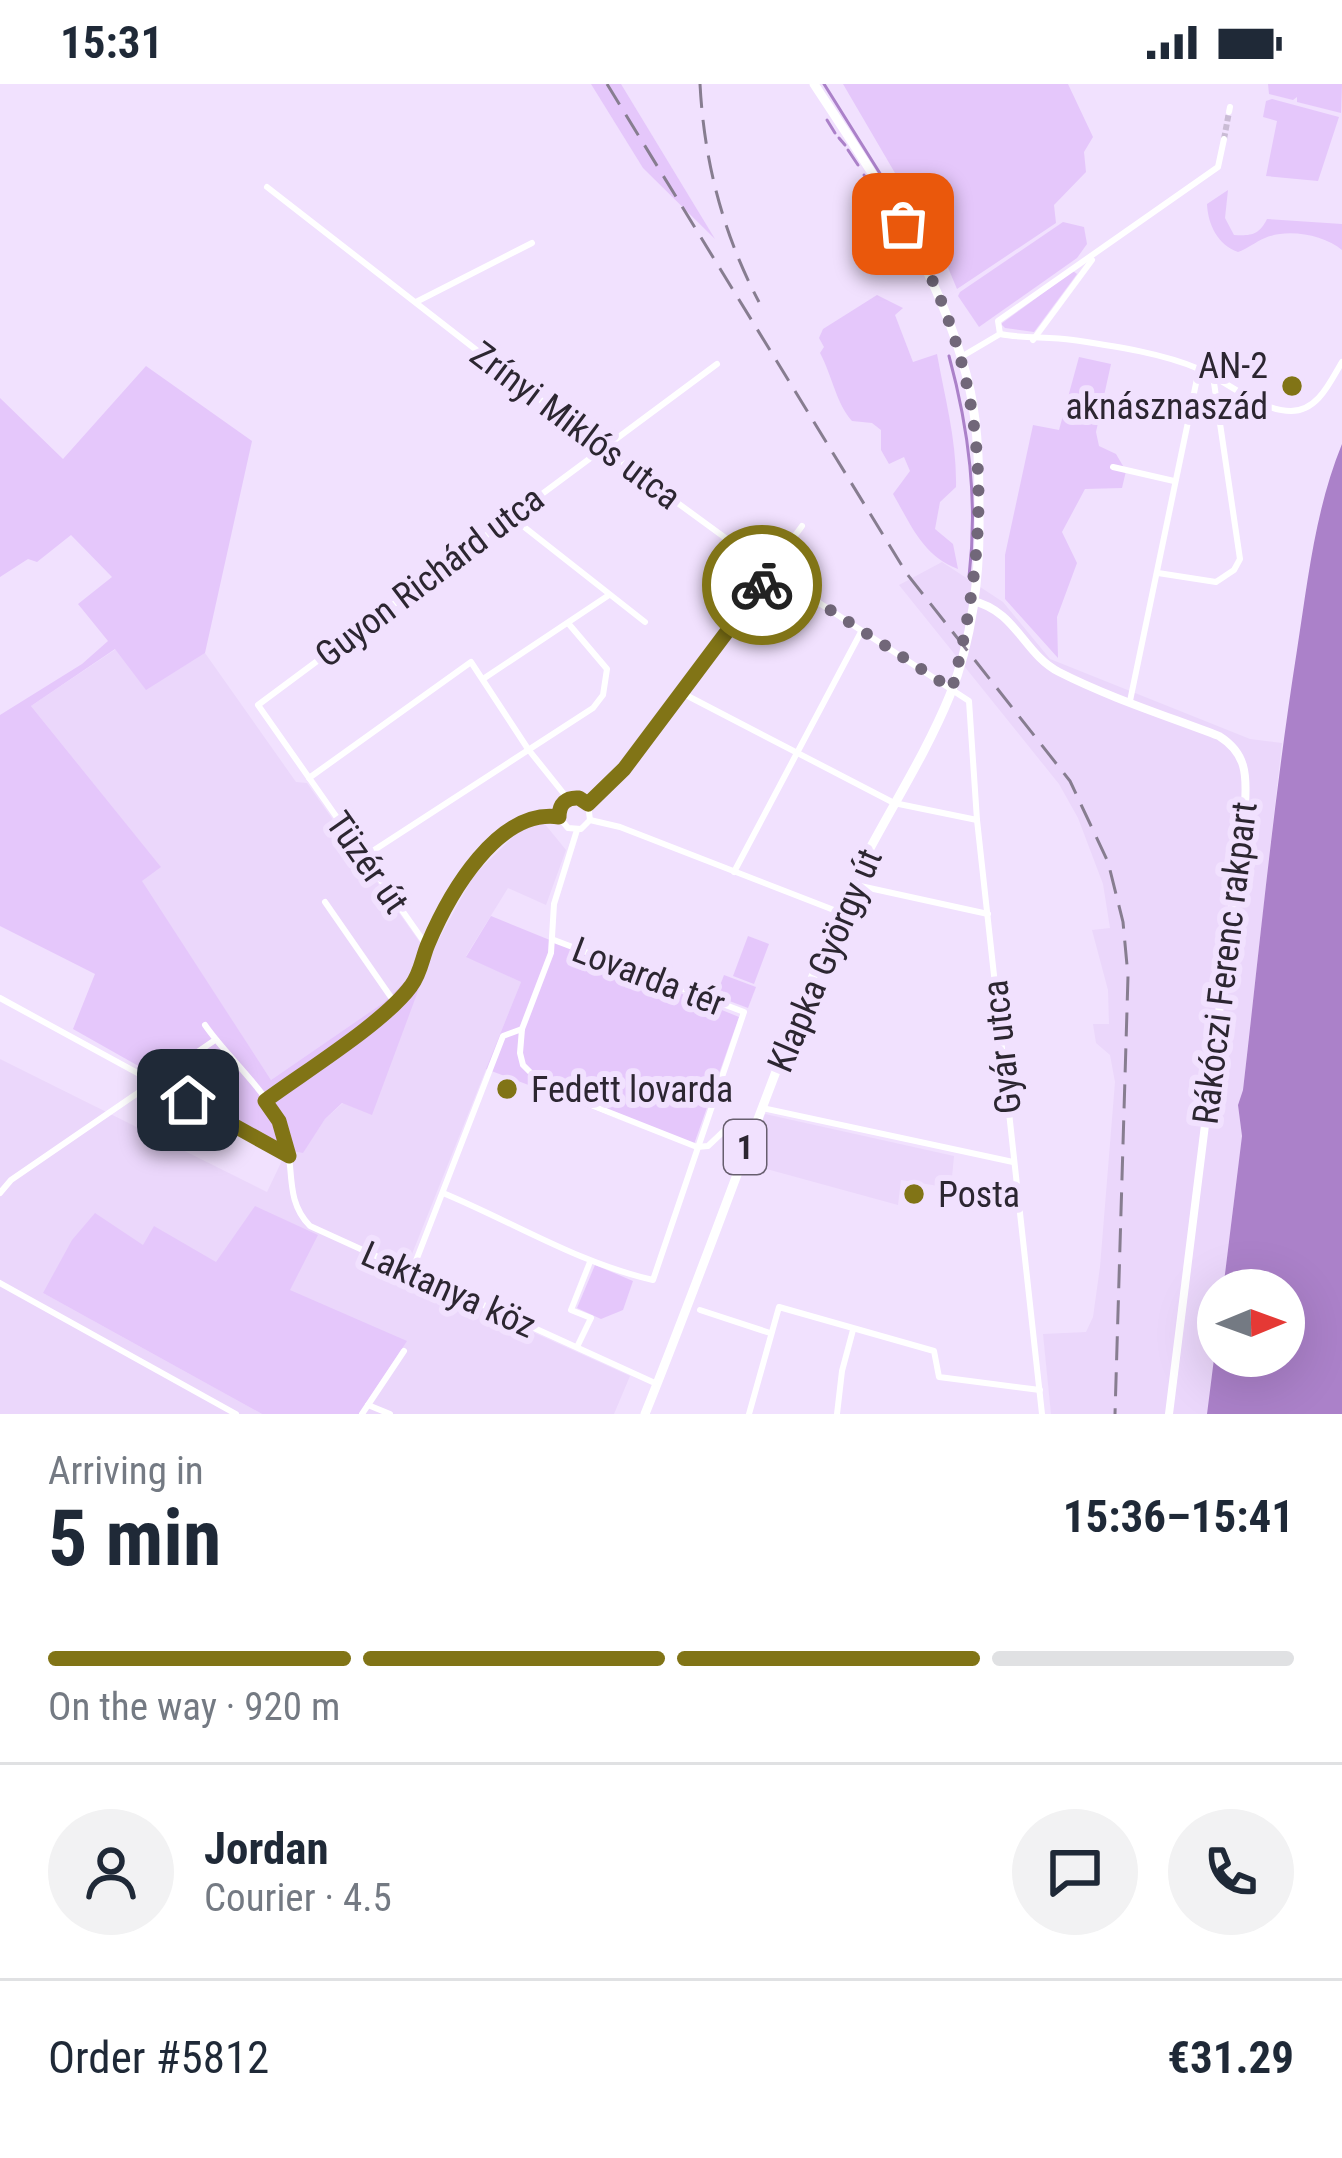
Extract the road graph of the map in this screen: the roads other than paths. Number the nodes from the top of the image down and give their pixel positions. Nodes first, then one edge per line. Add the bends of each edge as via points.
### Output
1 (814, 84) edge
2 (1224, 139) tunnel mouth
3 (267, 187) dead end
4 (532, 243) dead end
5 (1097, 252) junction
6 (1070, 270) junction
7 (1079, 276) junction
8 (416, 302) junction
9 (1000, 334) junction
10 (1034, 340) junction
11 (961, 357) junction
12 (1342, 362) edge
13 (717, 364) dead end
14 (1199, 369) junction
15 (1214, 376) junction
16 (601, 447) junction
17 (1113, 467) dead end
18 (1174, 481) junction
19 (509, 515) junction
20 (802, 526) dead end
21 (772, 572) junction
22 (1157, 572) junction
23 (608, 596) junction
24 (973, 601) junction
25 (645, 622) dead end
26 (568, 623) junction
27 (861, 632) junction
28 (483, 679) junction
29 (952, 689) junction
30 (682, 693) junction
31 (1130, 701) junction
32 (258, 705) joint
33 (528, 749) junction
34 (795, 752) junction
35 (309, 778) junction
36 (568, 799) junction
37 (894, 803) junction
38 (588, 804) junction
39 (559, 817) junction
40 (590, 820) junction
41 (976, 820) junction
42 (577, 830) junction
43 (365, 856) junction
44 (734, 872) junction
45 (851, 884) junction
46 (325, 902) dead end
47 (839, 912) junction
48 (988, 914) junction
49 (554, 940) junction
50 (427, 946) junction
51 (0, 998) edge
52 (395, 1003) junction
53 (205, 1025) dead end
54 (522, 1029) junction
55 (215, 1040) junction
56 (154, 1082) junction
57 (265, 1101) junction
58 (762, 1108) junction
59 (752, 1131) junction
60 (697, 1147) junction
61 (289, 1156) junction
62 (1013, 1162) junction
63 (0, 1192) edge
64 (443, 1193) junction
65 (591, 1260) junction
66 (412, 1271) junction
67 (0, 1283) edge
68 (700, 1310) dead end
69 (854, 1330) junction
70 (770, 1333) junction
71 (577, 1347) junction
72 (404, 1351) dead end
73 (657, 1384) junction
74 (1040, 1390) junction
75 (368, 1405) junction
76 (236, 1414) edge
77 (362, 1414) edge
78 (390, 1414) edge
79 (645, 1414) edge
80 (748, 1414) edge
81 (837, 1414) edge
82 (1042, 1414) edge
83 (1169, 1414) edge

1 - 11 main road, 1 via 917,247
2 - 5 street via 1218,166
3 - 8 street, Zrínyi Miklós utca
4 - 8 street
5 - 6 street
5 - 7 street
6 - 7 street
6 - 9 street via 998,321
7 - 10 street
8 - 16 street, Zrínyi Miklós utca
9 - 10 street
9 - 11 street
10 - 14 street via 1072,340
11 - 24 main road, 1 via 978,448
12 - 15 street via 1318,400 1289,412
13 - 16 street, Guyon Richárd utca
14 - 15 street
14 - 18 street
15 - 22 street via 1240,559 1216,582
16 - 19 street, Guyon Richárd utca
16 - 21 street, Zrínyi Miklós utca
17 - 18 street
18 - 22 street
19 - 23 street
19 - 32 street, Guyon Richárd utca
20 - 21 street
21 - 27 street, Zrínyi Miklós utca
21 - 30 street
22 - 31 street
23 - 25 street
23 - 26 street
24 - 29 main road, Klapka György út / 1
24 - 31 street, Rákóczi Ferenc rakpart via 1009,619 1058,672
26 - 28 street
26 - 33 street via 608,681 593,708
27 - 29 street, Zrínyi Miklós utca
27 - 34 street
28 - 33 street
28 - 35 street via 472,662
29 - 37 main road, Klapka György út / 1
29 - 41 street, Gyár utca via 972,710
30 - 34 street
30 - 38 street
31 - 83 street, Rákóczi Ferenc rakpart via 1225,739 1246,776
32 - 35 street, Tüzér út
33 - 36 street
33 - 43 street
34 - 37 street
34 - 44 street
35 - 43 street, Tüzér út
36 - 38 street
36 - 39 street
37 - 41 street
37 - 45 main road, Klapka György út / 1
38 - 40 street
39 - 42 street
39 - 50 street via 527,818 486,850
40 - 42 street
40 - 44 street
41 - 48 street, Gyár utca
42 - 49 street via 554,904
43 - 50 street, Tüzér út
44 - 47 street
45 - 47 main road, Klapka György út / 1
45 - 48 street
46 - 52 street
47 - 58 main road, Klapka György út / 1
48 - 62 street, Gyár utca
49 - 54 street
49 - 60 street, Lovarda tér via 744,1012
50 - 52 street via 418,976
51 - 56 street
52 - 57 street
53 - 55 street, Laktanya köz
54 - 60 street via 524,1065 545,1087
54 - 64 street via 503,1036
55 - 56 street
55 - 57 street, Laktanya köz
56 - 61 street
56 - 63 street
57 - 61 street, Laktanya köz
58 - 59 main road, Klapka György út / 1
58 - 62 street
59 - 60 street via 725,1129
59 - 73 main road, Klapka György út / 1
60 - 65 street via 652,1280
61 - 66 street, Laktanya köz via 305,1222
62 - 74 street, Gyár utca
64 - 65 street
64 - 66 street
65 - 71 street via 571,1310 591,1318
66 - 71 street, Laktanya köz
67 - 76 street
68 - 70 street
69 - 70 street via 779,1306
69 - 74 street via 934,1351 939,1377
69 - 81 street
70 - 80 street
71 - 73 street, Laktanya köz
72 - 75 street
73 - 79 main road, Klapka György út / 1
74 - 82 street, Gyár utca
75 - 77 street
75 - 78 street

